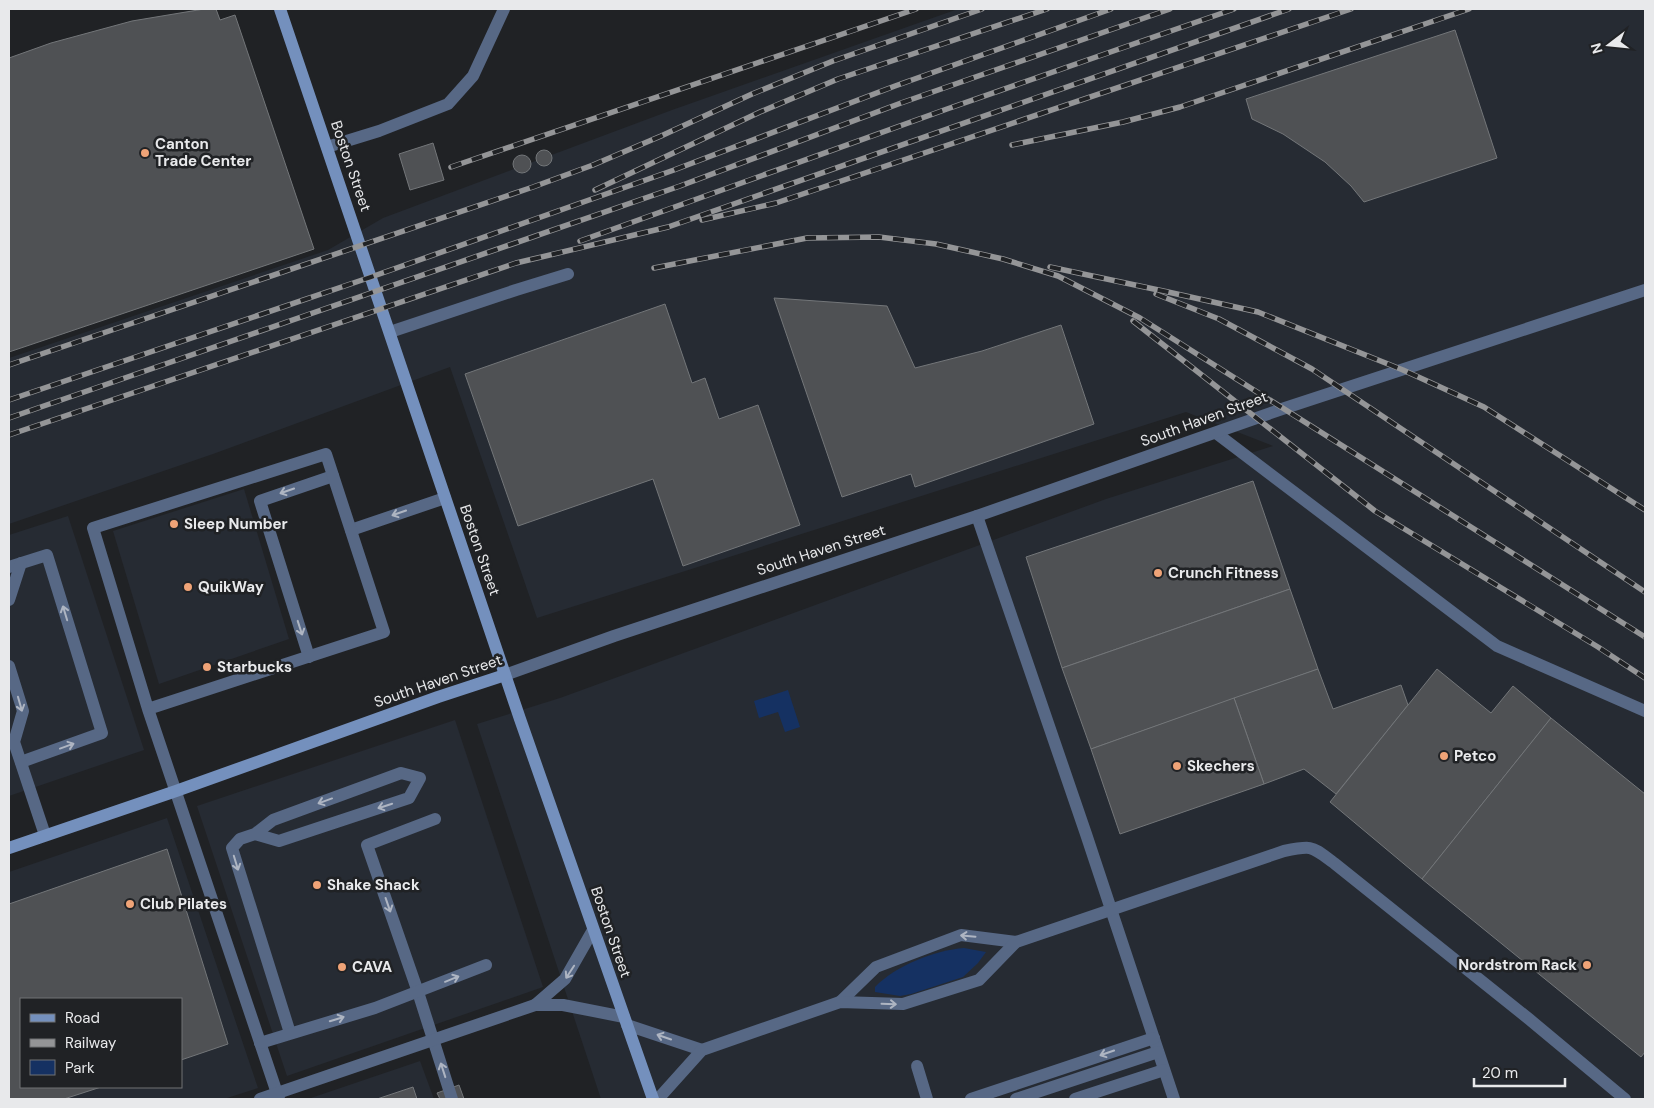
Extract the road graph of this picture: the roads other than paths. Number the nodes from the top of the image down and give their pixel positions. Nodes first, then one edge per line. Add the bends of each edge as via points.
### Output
1 (280, 9) edge
2 (504, 9) edge
3 (327, 147) junction
4 (568, 274) dead end
5 (1645, 290) edge
6 (390, 332) junction
7 (1216, 433) junction
8 (333, 476) junction
9 (445, 498) junction
10 (977, 516) junction
11 (351, 530) junction
12 (22, 563) junction
13 (9, 567) edge
14 (9, 600) edge
15 (309, 657) junction
16 (9, 666) edge
17 (505, 675) junction
18 (148, 709) junction
19 (1645, 711) edge
20 (12, 742) edge
21 (21, 762) junction
22 (176, 791) junction
23 (435, 819) dead end
24 (256, 834) junction
25 (46, 835) junction
26 (9, 848) edge
27 (1111, 909) junction
28 (593, 930) junction
29 (1016, 942) junction
30 (486, 965) dead end
31 (418, 992) junction
32 (840, 1002) junction
33 (536, 1005) junction
34 (625, 1021) junction
35 (290, 1033) junction
36 (1154, 1038) junction
37 (433, 1040) junction
38 (260, 1043) junction
39 (702, 1050) junction
40 (1158, 1052) junction
41 (917, 1066) dead end
42 (1164, 1070) junction
43 (278, 1096) edge
44 (260, 1099) edge
45 (452, 1099) edge
46 (654, 1099) edge
47 (658, 1099) edge
48 (927, 1099) edge
49 (971, 1099) edge
50 (1016, 1099) edge
51 (1075, 1099) edge
52 (1174, 1099) edge
53 (1624, 1099) edge

1 - 3 main road, Boston Street
2 - 3 street via 473,76 448,104
3 - 6 main road, Boston Street
4 - 6 street
5 - 7 street, South Haven Street
6 - 9 main road, Boston Street
7 - 10 street, South Haven Street
7 - 19 street via 1497,646
8 - 11 street
8 -> 15 street via 260,501
8 - 18 street via 326,454 93,528
9 -> 11 street
9 - 17 main road, Boston Street
10 - 17 street, South Haven Street
10 - 27 street
11 - 15 street via 384,632
12 - 13 street
12 - 14 street
21 -> 12 street via 102,733 48,555
15 - 18 street
16 -> 20 street via 23,711
17 - 22 main road, South Haven Street
17 - 28 main road, Boston Street
18 - 22 street
20 - 21 street
21 - 25 street
22 - 25 main road, South Haven Street
22 - 38 street
23 -> 31 street via 367,845
24 - 24 street via 280,841 409,798 420,778 401,773 273,820
24 -> 35 street via 240,840 232,848
25 - 26 main road, South Haven Street
27 - 29 street
27 - 36 street
27 - 53 street via 1284,850 1306,846 1315,849
28 -> 33 street via 565,979
28 - 34 main road, Boston Street
32 -> 29 street via 903,1004 979,980
29 -> 32 street via 961,935 876,967
31 -> 30 street
35 -> 31 street
31 - 37 street
32 - 39 street
33 - 34 street via 563,1005
33 - 37 street
39 -> 34 street
34 - 46 main road, Boston Street
35 - 38 street
36 - 40 street
36 -> 49 street
37 - 43 street
45 -> 37 street
38 - 43 street
39 - 47 street
40 - 42 street
40 - 50 street
41 - 48 street
42 - 51 street
42 - 52 street
43 - 44 street

